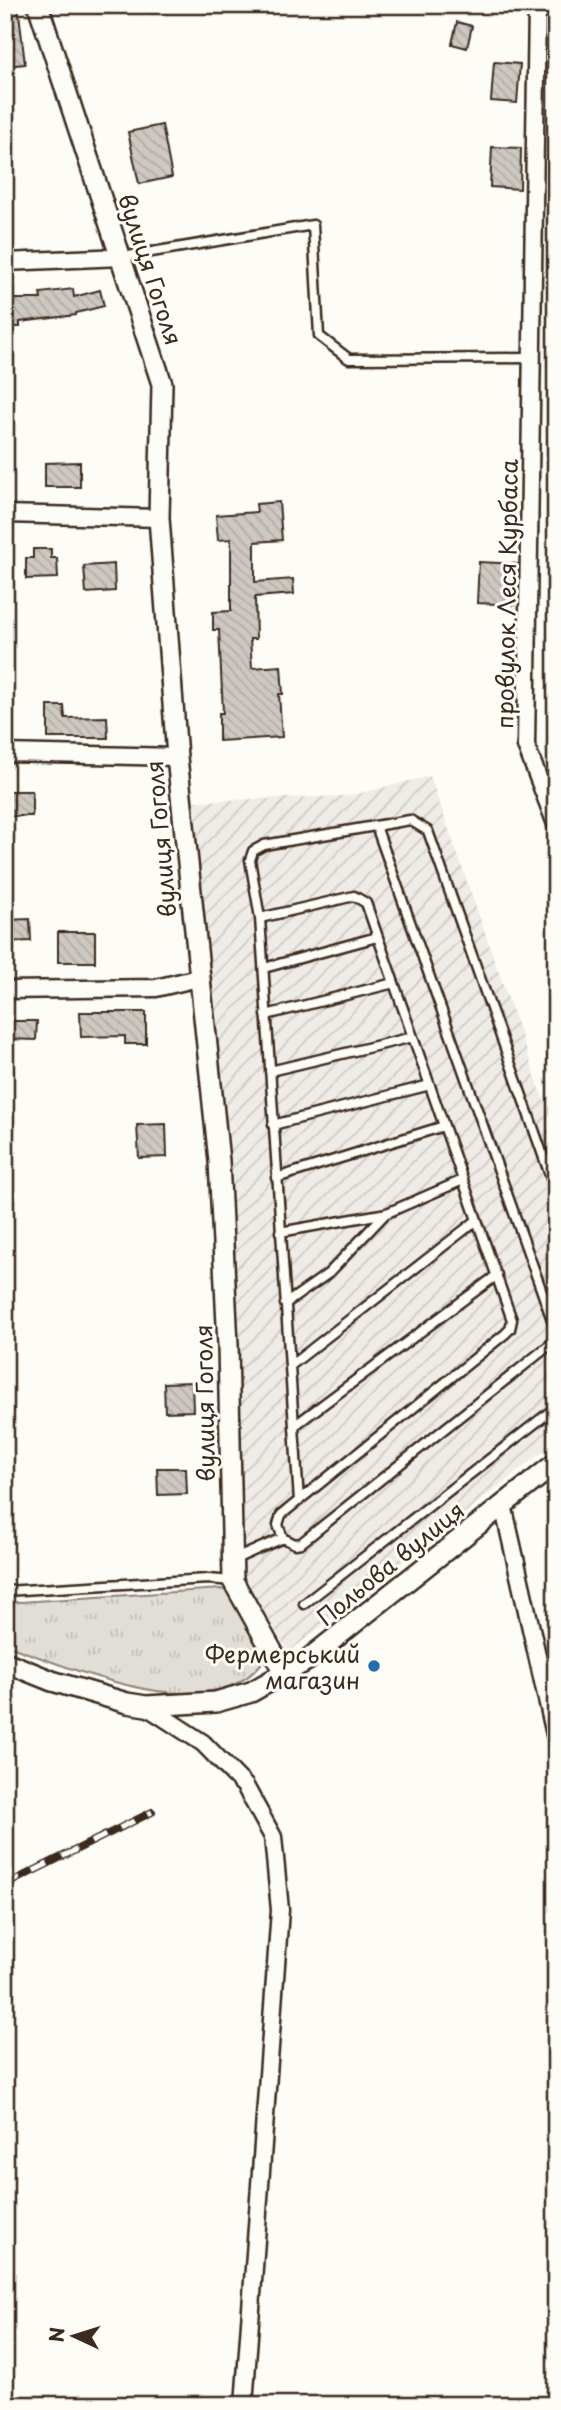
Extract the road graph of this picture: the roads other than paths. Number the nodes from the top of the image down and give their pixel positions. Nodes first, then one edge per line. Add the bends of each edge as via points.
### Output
1 (38, 5) edge
2 (537, 5) edge
3 (122, 257) junction
4 (5, 262) edge
5 (532, 358) junction
6 (5, 514) edge
7 (159, 518) junction
8 (5, 753) edge
9 (177, 757) junction
10 (556, 824) edge
11 (376, 826) junction
12 (260, 918) junction
13 (377, 937) junction
14 (264, 968) junction
15 (198, 978) junction
16 (394, 984) junction
17 (5, 990) edge
18 (266, 1015) junction
19 (413, 1037) junction
20 (270, 1071) junction
21 (430, 1085) junction
22 (273, 1125) junction
23 (444, 1126) junction
24 (276, 1178) junction
25 (463, 1180) junction
26 (556, 1192) edge
27 (387, 1213) junction
28 (477, 1220) junction
29 (280, 1232) junction
30 (497, 1275) junction
31 (285, 1304) junction
32 (556, 1331) edge
33 (556, 1340) edge
34 (290, 1366) junction
35 (556, 1407) edge
36 (294, 1426) junction
37 (556, 1463) edge
38 (299, 1501) junction
39 (503, 1505) junction
40 (283, 1538) junction
41 (232, 1560) junction
42 (233, 1581) junction
43 (5, 1591) edge
44 (304, 1604) dead end
45 (5, 1662) edge
46 (285, 1674) junction
47 (146, 1706) junction
48 (556, 1739) edge
49 (244, 2405) edge

1 - 3 street, вулиця Гоголя
2 - 5 street, провулок Леся Курбаса
3 - 4 street
3 - 5 lane via 313,225 319,336 349,359
3 - 7 street, вулиця Гоголя via 162,384
5 - 10 street, провулок Леся Курбаса via 526,746
6 - 7 street
7 - 9 street, вулиця Гоголя
8 - 9 street
9 - 15 street, вулиця Гоголя
11 - 12 lane via 264,845 253,851 250,860
11 - 26 lane via 410,820 428,831
11 - 32 lane
12 - 13 lane via 354,896 366,904
12 - 14 lane
13 - 14 lane
13 - 16 lane
14 - 18 lane
15 - 17 street via 156,988
15 - 41 street, вулиця Гоголя via 219,1161
16 - 18 lane
16 - 19 lane
18 - 20 lane
19 - 20 lane
19 - 21 lane
20 - 22 lane
21 - 22 lane
21 - 23 lane
22 - 24 lane
23 - 24 lane
23 - 25 lane
24 - 29 lane
25 - 27 lane
25 - 28 lane
27 - 29 lane
27 - 31 lane via 329,1273
28 - 30 lane
28 - 34 lane
29 - 31 lane
30 - 36 lane
30 - 38 lane via 512,1320 510,1329
31 - 34 lane
33 - 40 lane via 301,1543
34 - 36 lane
35 - 44 lane
36 - 38 lane
37 - 39 street, Польова вулиця
38 - 40 lane via 281,1515 278,1525
39 - 46 street, Польова вулиця
39 - 48 street
40 - 41 lane
41 - 42 street, вулиця Гоголя
42 - 43 lane
42 - 46 street, вулиця Гоголя
45 - 47 street, Польова вулиця via 52,1681
46 - 47 street, Польова вулиця via 251,1692 216,1702
47 - 49 street via 203,1743 220,1760 245,1786 274,1837 280,1910

